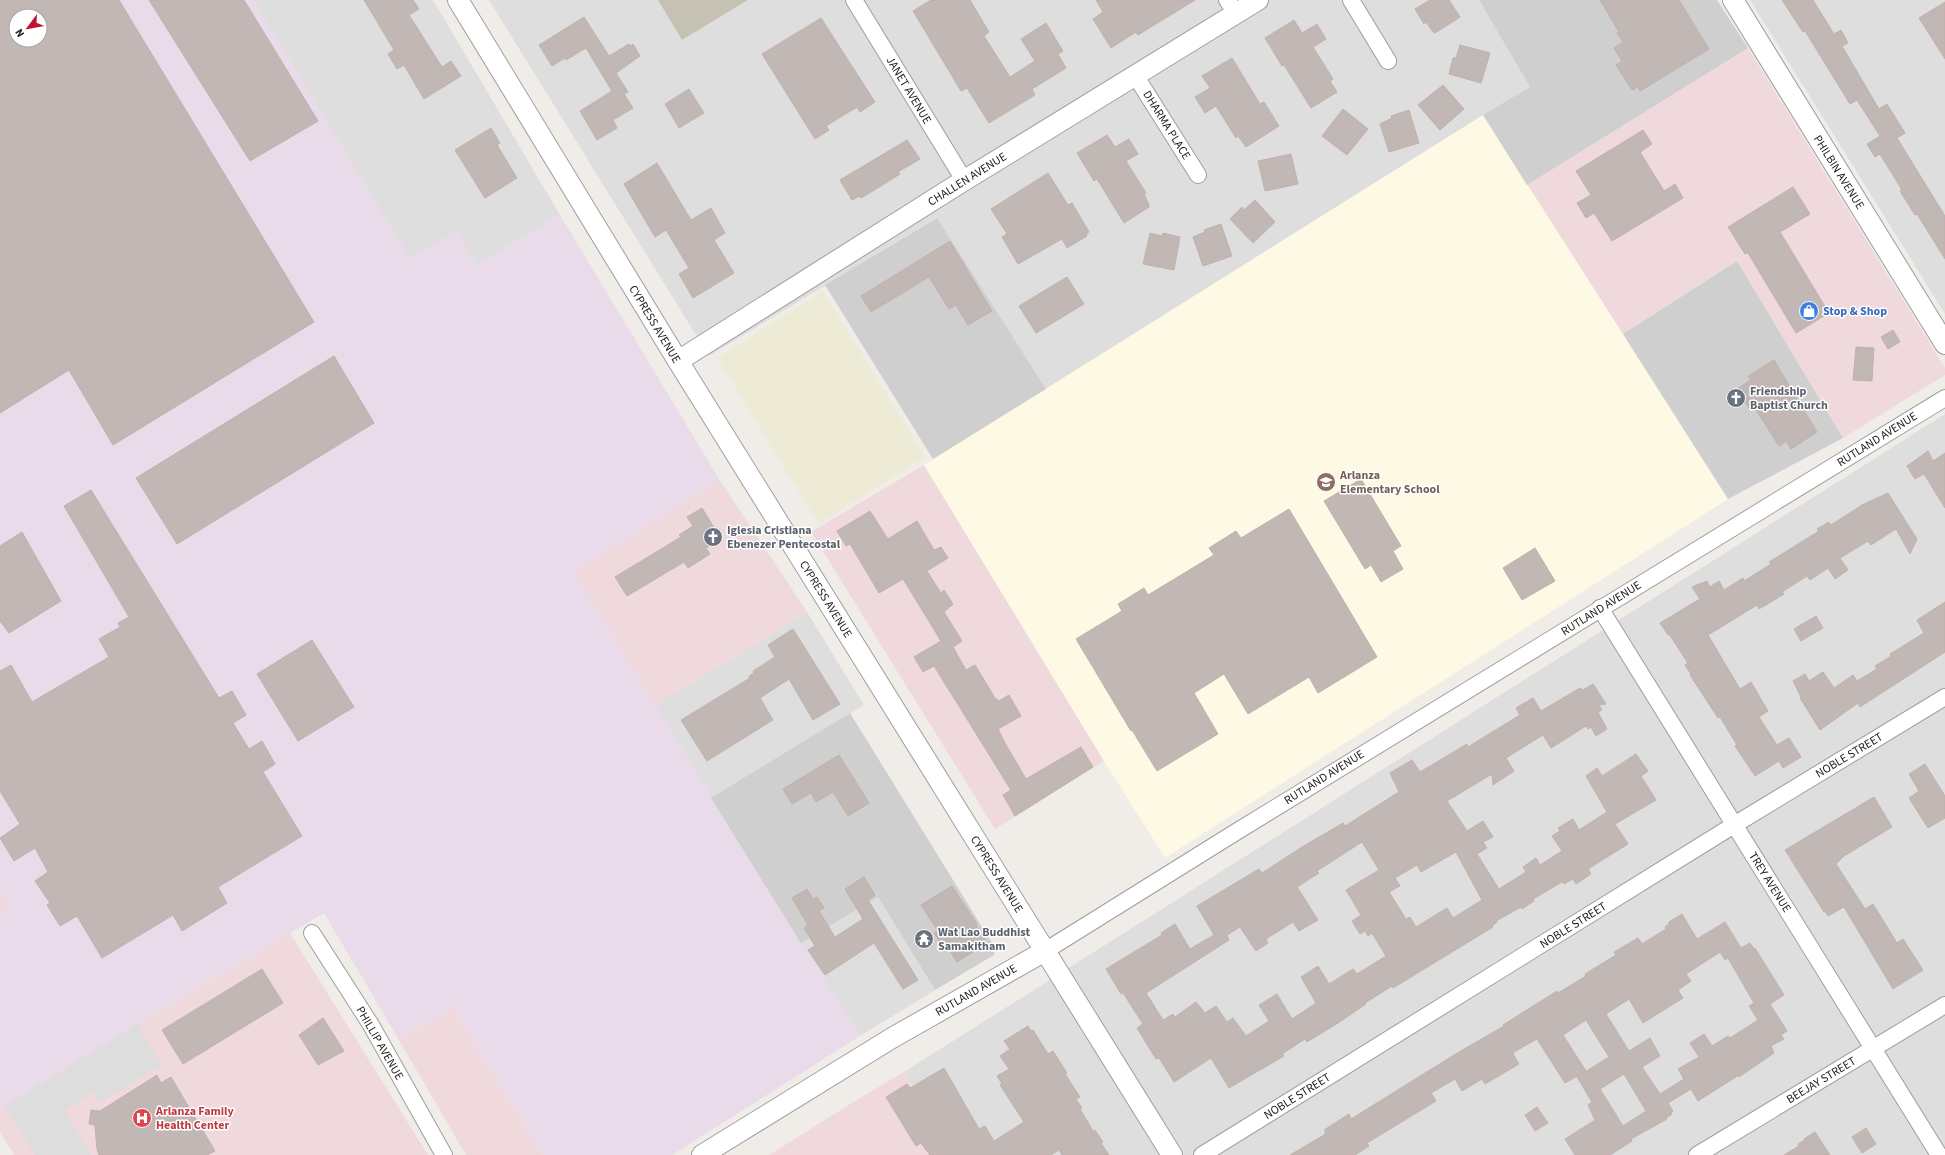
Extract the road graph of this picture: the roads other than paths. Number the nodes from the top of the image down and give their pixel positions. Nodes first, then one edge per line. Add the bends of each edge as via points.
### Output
1 (458, 0) edge
2 (854, 0) edge
3 (1258, 0) edge
4 (1350, 0) edge
5 (1733, 0) edge
6 (1232, 7) edge
7 (1388, 61) dead end
8 (1135, 75) junction
9 (1198, 175) dead end
10 (964, 180) junction
11 (1945, 344) edge
12 (678, 361) junction
13 (1945, 398) edge
14 (1600, 608) junction
15 (1945, 697) edge
16 (1734, 825) junction
17 (312, 933) dead end
18 (1044, 951) junction
19 (1945, 1005) edge
20 (1874, 1048) junction
21 (444, 1155) edge
22 (702, 1155) edge
23 (1172, 1155) edge
24 (1202, 1155) edge
25 (1697, 1155) edge
26 (1939, 1155) edge

1 - 12 street, CYPRESS AVENUE
2 - 10 street, JANET AVENUE
3 - 6 street, CHALLEN AVENUE
4 - 7 street
5 - 11 street, PHILBIN AVENUE
6 - 8 street, CHALLEN AVENUE
8 - 9 street, DHARMA PLACE
8 - 10 street, CHALLEN AVENUE
10 - 12 street, CHALLEN AVENUE
12 - 18 street, CYPRESS AVENUE
13 - 14 street, RUTLAND AVENUE
14 - 16 street, TREY AVENUE
14 - 18 street, RUTLAND AVENUE
15 - 16 street, NOBLE STREET
16 - 20 street, TREY AVENUE
16 - 24 street, NOBLE STREET
17 - 21 street, PHILLIP AVENUE via 371,1025
18 - 22 street, RUTLAND AVENUE via 892,1038
18 - 23 street, CYPRESS AVENUE
19 - 20 street, BEEJAY STREET
20 - 25 street, BEEJAY STREET
20 - 26 street, TREY AVENUE

